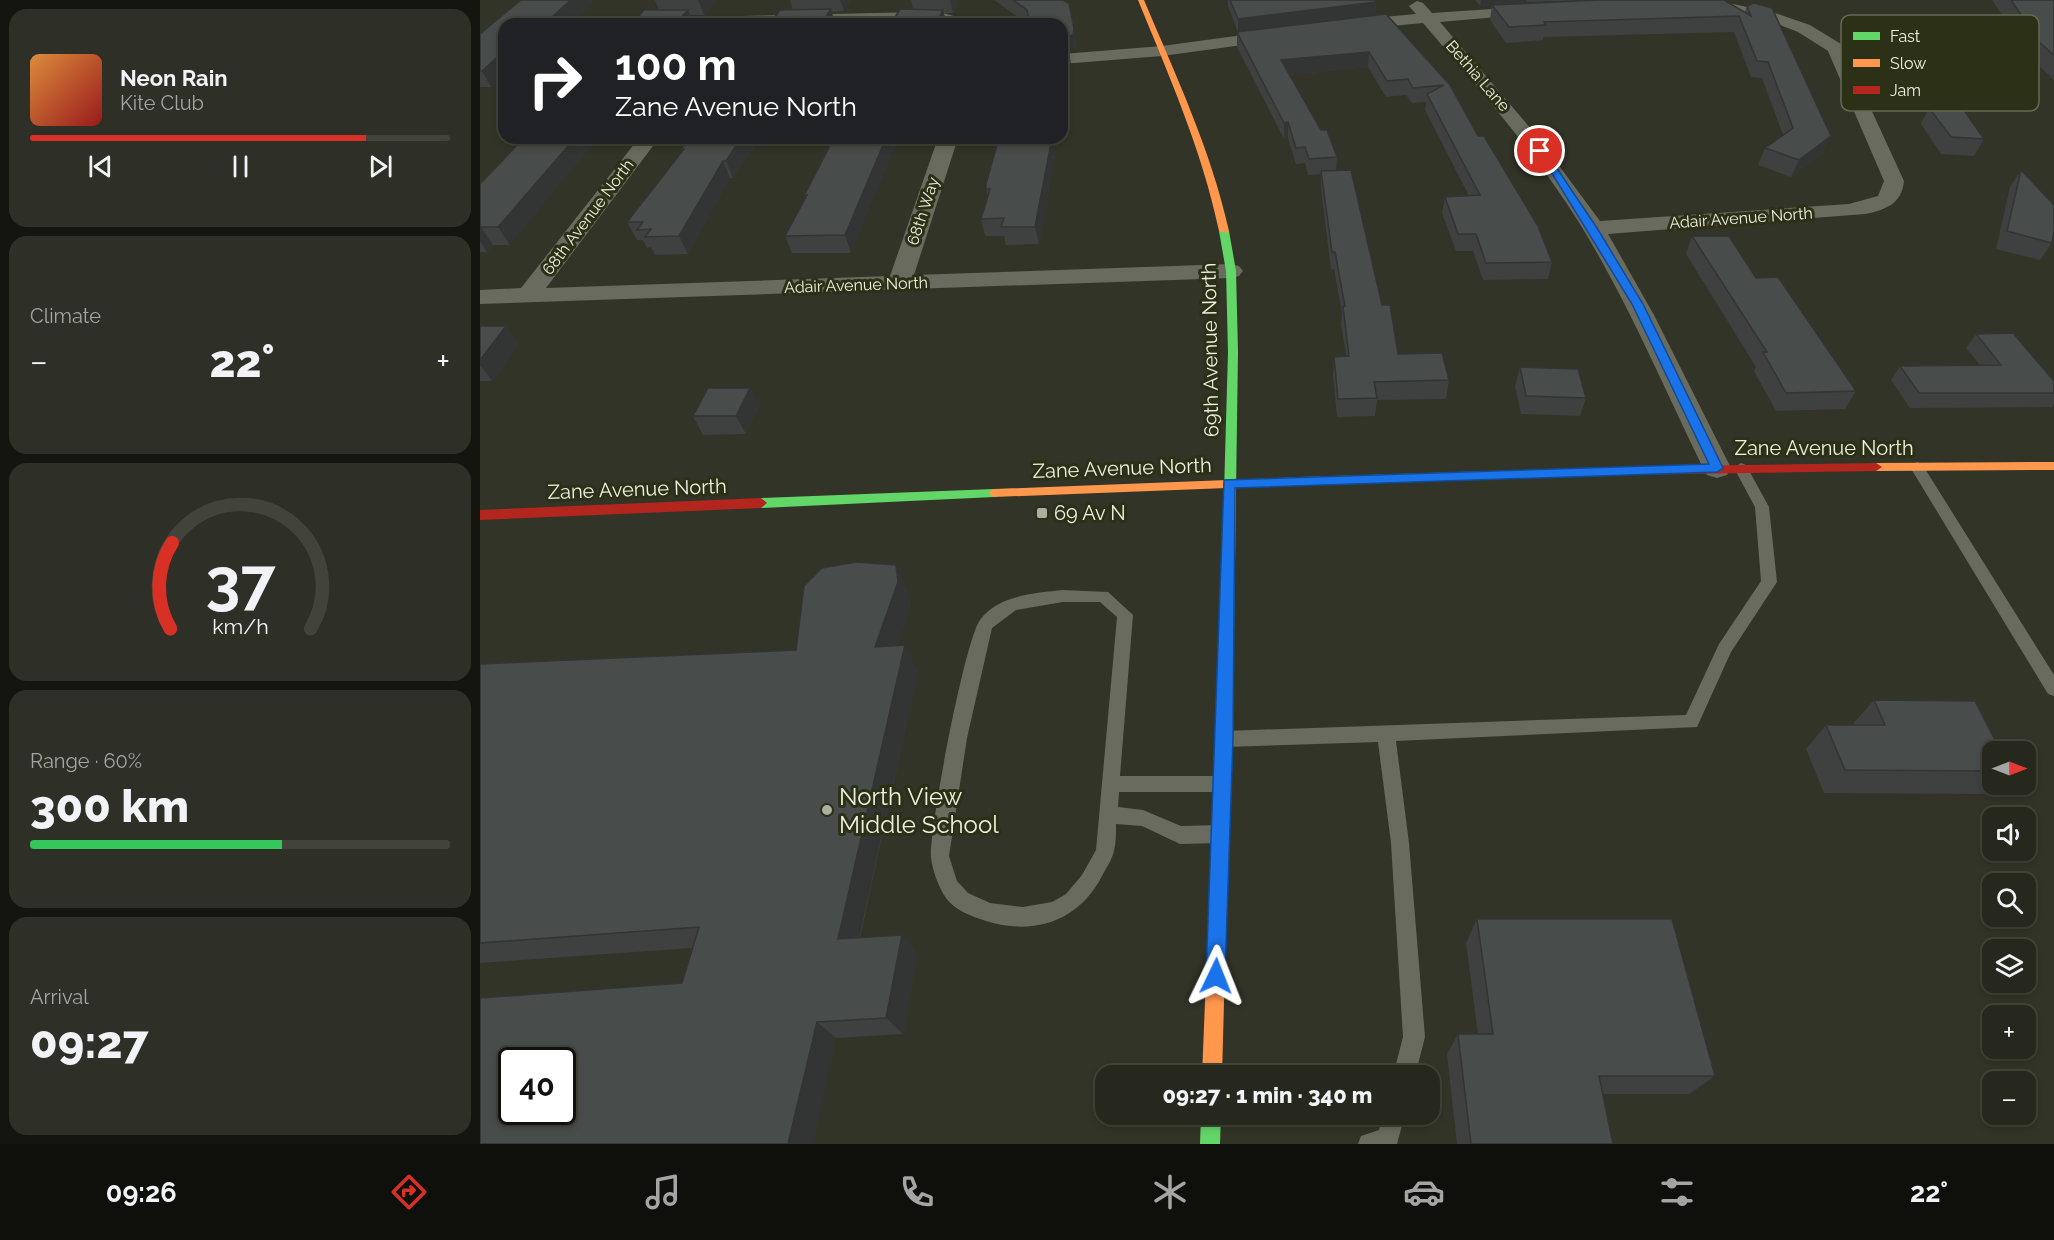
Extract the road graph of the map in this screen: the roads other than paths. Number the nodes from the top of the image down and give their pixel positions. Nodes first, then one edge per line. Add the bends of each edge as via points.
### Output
1 (1141, 0) edge
2 (1412, 0) edge
3 (1681, 4) edge
4 (1548, 8) edge
5 (885, 18) edge
6 (943, 18) edge
7 (1427, 18) junction
8 (1329, 27) edge
9 (1299, 32) edge
10 (1162, 51) junction
11 (1068, 59) edge
12 (1841, 62) edge
13 (1863, 111) edge
14 (644, 144) edge
15 (946, 144) edge
16 (1593, 228) junction
17 (1231, 272) junction
18 (899, 284) junction
19 (528, 296) junction
20 (480, 297) edge
21 (2054, 466) edge
22 (1917, 467) junction
23 (1717, 468) junction
24 (1741, 468) junction
25 (1229, 483) junction
26 (480, 515) edge
27 (2054, 689) edge
28 (1386, 734) junction
29 (1225, 739) junction
30 (1112, 784) junction
31 (1223, 784) junction
32 (1109, 815) junction
33 (1220, 834) junction
34 (1212, 1065) edge
35 (1407, 1065) edge
36 (1211, 1125) edge
37 (1391, 1125) edge
38 (1210, 1144) edge
39 (1369, 1144) edge

1 - 10 street, 69th Avenue North
2 - 7 street, Bethia Lane
3 - 12 street, Adair Avenue North via 1730,8 1778,18 1821,37 1835,48
4 - 7 street
5 - 6 street
7 - 8 street
7 - 16 street, Bethia Lane via 1540,151
9 - 10 street
10 - 11 street
10 - 17 street, 69th Avenue North via 1220,207
13 - 16 street, Adair Avenue North via 1894,181 1888,200 1849,210
14 - 19 street, 68th Avenue North
15 - 18 street, 68th Way
16 - 23 street, Bethia Lane via 1638,304
17 - 18 street, Adair Avenue North
17 - 25 street, 69th Avenue North
18 - 19 street, Adair Avenue North
19 - 20 street, Adair Avenue North
21 - 22 street, Zane Avenue North
22 - 24 street, Zane Avenue North
22 - 27 lane
23 - 24 street, Zane Avenue North
23 - 25 street, Zane Avenue North
24 - 28 lane via 1762,507 1769,582 1725,649 1691,722
25 - 26 street, Zane Avenue North
25 - 29 street, 69th Avenue North
28 - 29 lane
28 - 35 lane via 1400,843 1414,1037
29 - 31 street, 69th Avenue North
30 - 31 lane
30 - 32 lane
30 - 32 lane via 1125,615 1103,596 1015,602 984,625 974,663 940,856 952,891 981,912 1028,916 1065,906 1092,880 1105,851
31 - 33 street, 69th Avenue North
32 - 33 lane via 1143,818 1180,835
33 - 34 street, 69th Avenue North
36 - 38 street
37 - 39 lane via 1388,1138

